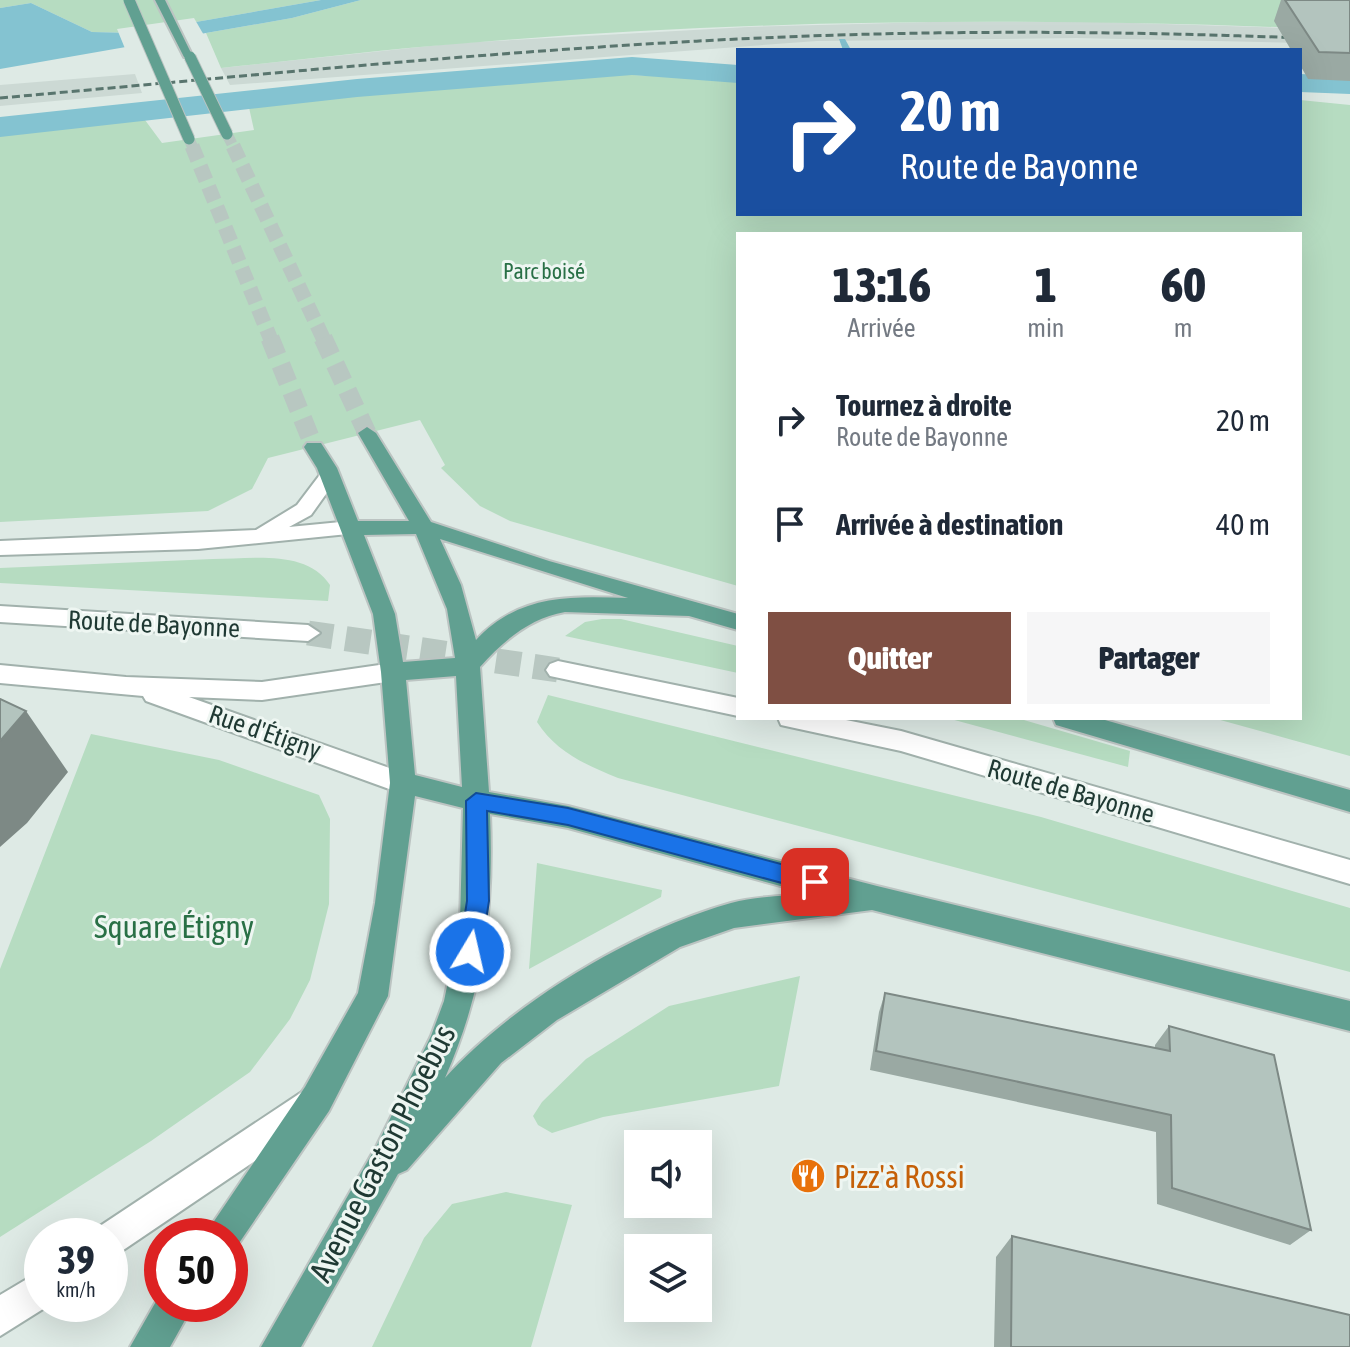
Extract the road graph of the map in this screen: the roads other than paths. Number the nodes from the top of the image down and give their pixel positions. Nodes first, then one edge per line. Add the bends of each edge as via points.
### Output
1 (129, 0) edge
2 (160, 0) edge
3 (227, 134) tunnel mouth
4 (189, 139) tunnel mouth
5 (367, 433) tunnel mouth
6 (314, 447) tunnel mouth
7 (329, 476) junction
8 (426, 527) junction
9 (351, 528) junction
10 (249, 538) junction
11 (0, 548) edge
12 (689, 608) junction
13 (0, 614) edge
14 (736, 621) edge
15 (308, 633) tunnel mouth
16 (467, 666) junction
17 (558, 670) tunnel mouth
18 (393, 672) junction
19 (0, 674) edge
20 (126, 686) junction
21 (736, 707) edge
22 (800, 720) edge
23 (1072, 720) edge
24 (403, 783) junction
25 (476, 801) junction
26 (1350, 801) edge
27 (1350, 872) edge
28 (877, 899) junction
29 (1350, 1016) edge
30 (317, 1099) junction
31 (375, 1181) junction
32 (234, 1218) edge
33 (128, 1229) edge
34 (24, 1300) edge
35 (0, 1317) edge
36 (164, 1322) edge
37 (149, 1347) edge
38 (280, 1347) edge

1 - 4 main road, bridge
2 - 3 main road, bridge
5 - 8 main road, Avenue Gaston Phoebus
6 - 7 main road
7 - 9 main road
7 - 10 street via 304,510
8 - 9 main road
8 - 12 main road
8 - 16 main road, Avenue Gaston Phoebus via 459,611
9 - 10 street
9 - 18 main road via 384,614
10 - 11 street
12 - 14 main road
12 - 16 main road via 542,608 494,636
13 - 15 street, Route de Bayonne
16 - 18 main road
16 - 25 main road, Avenue Gaston Phoebus
17 - 21 street
18 - 20 street, Rue d'Étigny via 262,691
18 - 24 main road
19 - 20 street, Rue d'Étigny
20 - 24 street, Rue d'Étigny
22 - 27 street, Route de Bayonne via 901,741
23 - 26 main road
24 - 25 main road
24 - 30 main road via 373,996
25 - 28 main road via 568,817
25 - 31 main road, Avenue Gaston Phoebus via 478,901 466,978 446,1038
28 - 29 main road
28 - 31 main road via 734,915 656,945 546,1010 490,1052
30 - 32 main road
30 - 33 street
31 - 38 main road, Avenue Gaston Phoebus
34 - 35 street
36 - 37 main road

